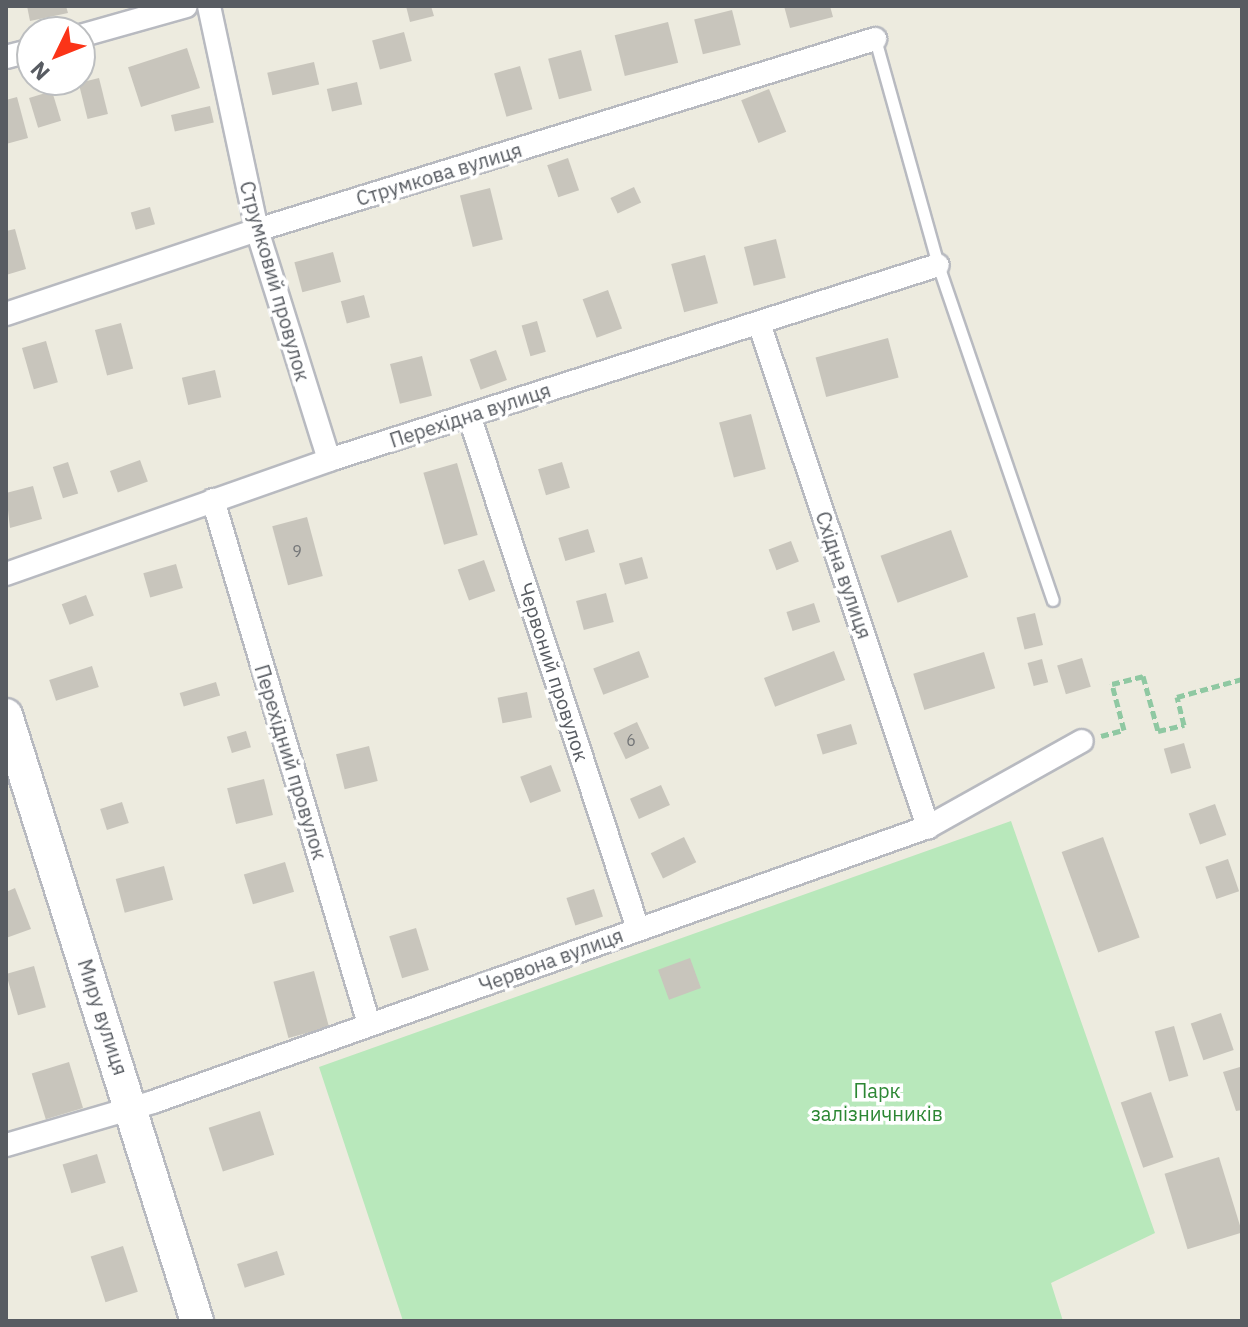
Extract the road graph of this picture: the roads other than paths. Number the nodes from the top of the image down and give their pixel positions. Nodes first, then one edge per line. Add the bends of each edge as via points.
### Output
1 (186, 6) edge
2 (209, 6) edge
3 (96, 31) edge
4 (875, 39) joint
5 (257, 230) junction
6 (938, 265) junction
7 (6, 314) edge
8 (759, 323) junction
9 (469, 415) junction
10 (329, 460) junction
11 (213, 500) junction
12 (6, 574) edge
13 (1053, 600) dead end
14 (6, 715) edge
15 (1082, 741) road end
16 (928, 827) junction
17 (638, 929) junction
18 (369, 1024) junction
19 (133, 1109) junction
20 (6, 1145) edge
21 (197, 1321) edge

1 - 3 street
2 - 5 street, Струмковий провулок
4 - 5 street, Струмкова вулиця
4 - 6 lane
5 - 7 street, Струмкова вулиця
5 - 10 street, Струмковий провулок
6 - 8 street, Перехідна вулиця
6 - 13 lane
8 - 9 street, Перехідна вулиця
8 - 16 street, Східна вулиця
9 - 10 street, Перехідна вулиця
9 - 17 street, Червоний провулок
10 - 11 street, Перехідна вулиця
11 - 12 street, Перехідна вулиця
11 - 18 street, Перехідний провулок
14 - 19 main road, Миру вулиця
15 - 16 street, Червона вулиця
16 - 17 street, Червона вулиця
17 - 18 street, Червона вулиця
18 - 19 street, Червона вулиця
19 - 20 street, Червона вулиця
19 - 21 main road, Миру вулиця

